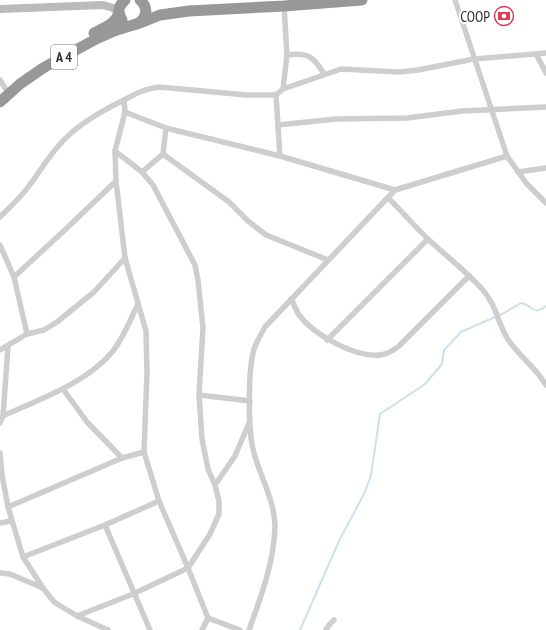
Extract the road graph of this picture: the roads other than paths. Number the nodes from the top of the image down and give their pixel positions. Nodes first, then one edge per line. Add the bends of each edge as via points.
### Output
1 (125, 0) edge
2 (140, 0) edge
3 (362, 0) edge
4 (455, 0) edge
5 (106, 3) edge
6 (35, 4) edge
7 (230, 4) edge
8 (266, 4) edge
9 (284, 6) junction
10 (0, 9) edge
11 (119, 13) junction
12 (138, 23) junction
13 (546, 53) edge
14 (536, 54) junction
15 (287, 55) junction
16 (474, 59) junction
17 (546, 73) edge
18 (324, 74) junction
19 (2, 86) edge
20 (283, 89) junction
21 (276, 95) junction
22 (124, 100) junction
23 (0, 102) edge
24 (546, 106) edge
25 (492, 110) junction
26 (125, 112) junction
27 (278, 125) junction
28 (166, 128) junction
29 (115, 151) junction
30 (163, 154) junction
31 (280, 156) junction
32 (507, 156) junction
33 (546, 168) edge
34 (142, 172) junction
35 (518, 172) junction
36 (116, 181) junction
37 (395, 190) junction
38 (388, 198) junction
39 (546, 203) edge
40 (0, 217) edge
41 (428, 239) junction
42 (0, 245) edge
43 (125, 258) junction
44 (328, 260) junction
45 (469, 276) junction
46 (14, 277) junction
47 (292, 299) junction
48 (138, 304) junction
49 (27, 334) junction
50 (327, 340) junction
51 (8, 346) junction
52 (0, 350) edge
53 (546, 385) edge
54 (63, 389) junction
55 (199, 395) junction
56 (250, 401) junction
57 (3, 416) junction
58 (250, 421) junction
59 (0, 422) edge
60 (144, 452) junction
61 (0, 453) edge
62 (122, 458) junction
63 (1, 475) edge
64 (215, 485) junction
65 (159, 501) junction
66 (8, 507) junction
67 (11, 521) junction
68 (0, 523) edge
69 (105, 525) junction
70 (23, 557) junction
71 (188, 568) junction
72 (0, 574) edge
73 (43, 588) junction
74 (133, 594) junction
75 (76, 616) junction
76 (208, 618) junction
77 (334, 620) dead end
78 (108, 630) edge
79 (150, 630) edge
80 (202, 630) edge
81 (240, 630) edge
82 (249, 630) edge
83 (326, 630) edge

1 - 11 highway, A 4 via 120,6
2 - 12 highway via 145,6 146,13
3 - 9 highway, A 4
4 - 16 street
5 - 6 street
5 - 11 street
6 - 10 street
7 - 8 highway, A 4
7 - 12 highway, A 4 via 179,12
8 - 9 highway, A 4
9 - 15 street
11 - 12 highway via 125,23
11 - 19 highway, A 4 via 114,22
12 - 23 highway, A 4 via 96,39 43,68
13 - 14 street
14 - 16 street
14 - 17 street
15 - 18 street via 305,54 318,64
15 - 20 street
16 - 18 street via 412,71 341,69
16 - 25 street
18 - 20 street
20 - 21 street
21 - 22 street via 159,87 135,93
21 - 27 street
22 - 26 street
22 - 40 street via 69,135 44,163 30,185
24 - 25 street
25 - 27 street via 407,118 336,119
25 - 32 street
26 - 28 street
26 - 29 street
27 - 31 street
28 - 30 street
28 - 31 street
29 - 34 street
29 - 36 street
30 - 34 street
30 - 44 street via 229,202 266,235
31 - 37 street
32 - 35 street
32 - 37 street
33 - 35 street
34 - 55 street via 160,196 195,265 203,328
35 - 39 street
36 - 43 street
36 - 46 street
37 - 38 street
38 - 41 street
38 - 44 street
41 - 45 street
41 - 50 street
42 - 46 street
43 - 48 street
43 - 49 street via 94,292 72,311 50,327
44 - 47 street
45 - 50 street via 389,353 369,355
45 - 53 street via 487,294 503,331
46 - 49 street
47 - 50 street via 303,319
47 - 56 street via 265,327 258,339 252,360
48 - 54 street via 113,351 98,366
48 - 60 street via 146,331
49 - 51 street
51 - 52 street
51 - 57 street
54 - 57 street
54 - 62 street via 87,422
55 - 56 street
55 - 64 street via 202,439 208,469
56 - 58 street
57 - 59 street
58 - 64 street via 235,456
58 - 82 street via 253,449 275,526 272,557
60 - 62 street
60 - 65 street
61 - 63 street
62 - 66 street
63 - 66 street
64 - 71 street via 219,514 210,534
65 - 69 street
65 - 71 street
66 - 67 street
67 - 68 street
67 - 70 street
69 - 70 street
69 - 74 street
70 - 73 street
71 - 74 street
71 - 76 street
72 - 73 street via 10,574
73 - 75 street via 54,602
74 - 75 street
74 - 79 street
75 - 78 street
76 - 80 street
76 - 81 street
77 - 83 street

